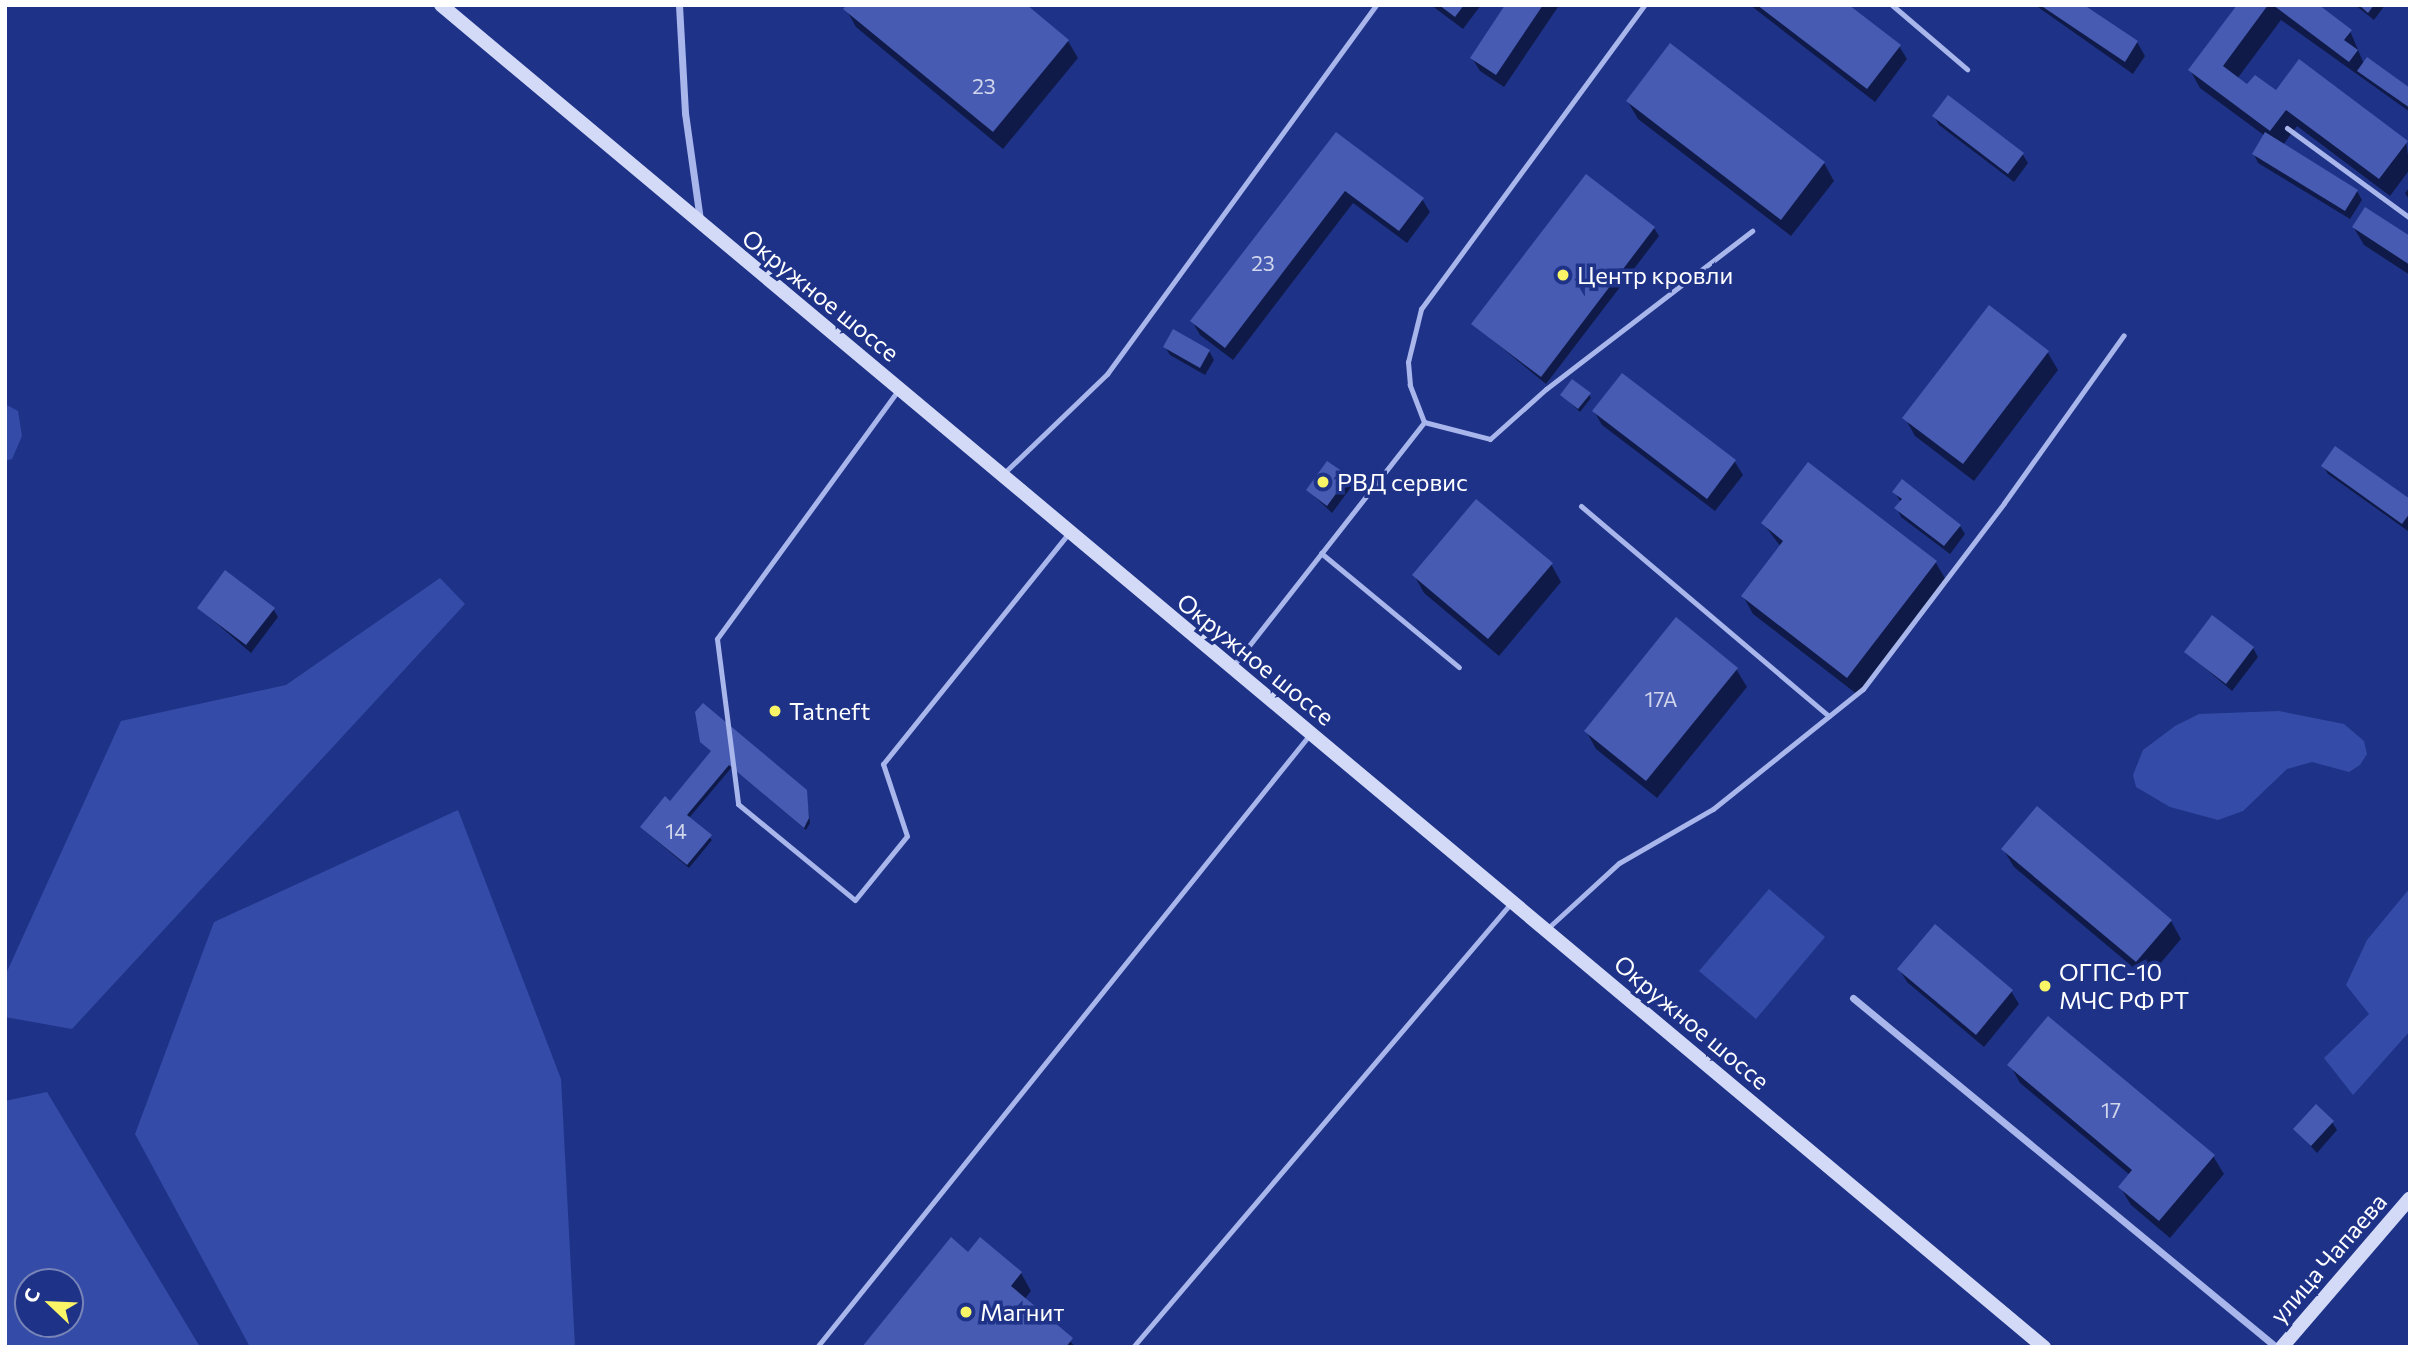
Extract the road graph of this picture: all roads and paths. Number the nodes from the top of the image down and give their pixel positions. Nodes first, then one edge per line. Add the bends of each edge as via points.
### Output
1 (441, 5) edge
2 (679, 5) edge
3 (1376, 5) edge
4 (1644, 5) edge
5 (1892, 5) edge
6 (1967, 69) dead end
7 (2287, 128) dead end
8 (2410, 218) edge
9 (701, 226) junction
10 (1752, 231) dead end
11 (2124, 335) dead end
12 (899, 389) junction
13 (1424, 422) junction
14 (1000, 477) junction
15 (1581, 506) dead end
16 (1068, 534) junction
17 (1321, 553) junction
18 (1459, 667) dead end
19 (1231, 668) junction
20 (1829, 716) junction
21 (1311, 733) junction
22 (1513, 901) junction
23 (1547, 929) junction
24 (1853, 998) dead end
25 (2410, 1198) edge
26 (817, 1347) edge
27 (1133, 1347) edge
28 (2044, 1347) edge
29 (2276, 1347) edge
30 (2282, 1347) edge

1 - 9 street, Окружное шоссе
2 - 9 street via 683,100
3 - 14 lane via 1107,374
4 - 13 lane via 1421,309 1408,362 1410,385
5 - 6 lane
7 - 8 lane
9 - 12 street, Окружное шоссе
10 - 13 lane via 1546,388 1489,439
11 - 20 lane via 1863,689
12 - 14 street, Окружное шоссе
12 - 16 lane via 717,639 738,804 855,900 907,836 883,764
13 - 17 lane
14 - 16 street, Окружное шоссе
15 - 20 lane
16 - 19 street, Окружное шоссе
17 - 18 lane
17 - 19 lane
19 - 21 street, Окружное шоссе
20 - 23 lane via 1713,808 1619,863
21 - 22 street, Окружное шоссе
21 - 26 lane
22 - 23 street, Окружное шоссе
22 - 27 lane
23 - 28 street, Окружное шоссе
24 - 29 street
25 - 30 street, улица Чапаева

